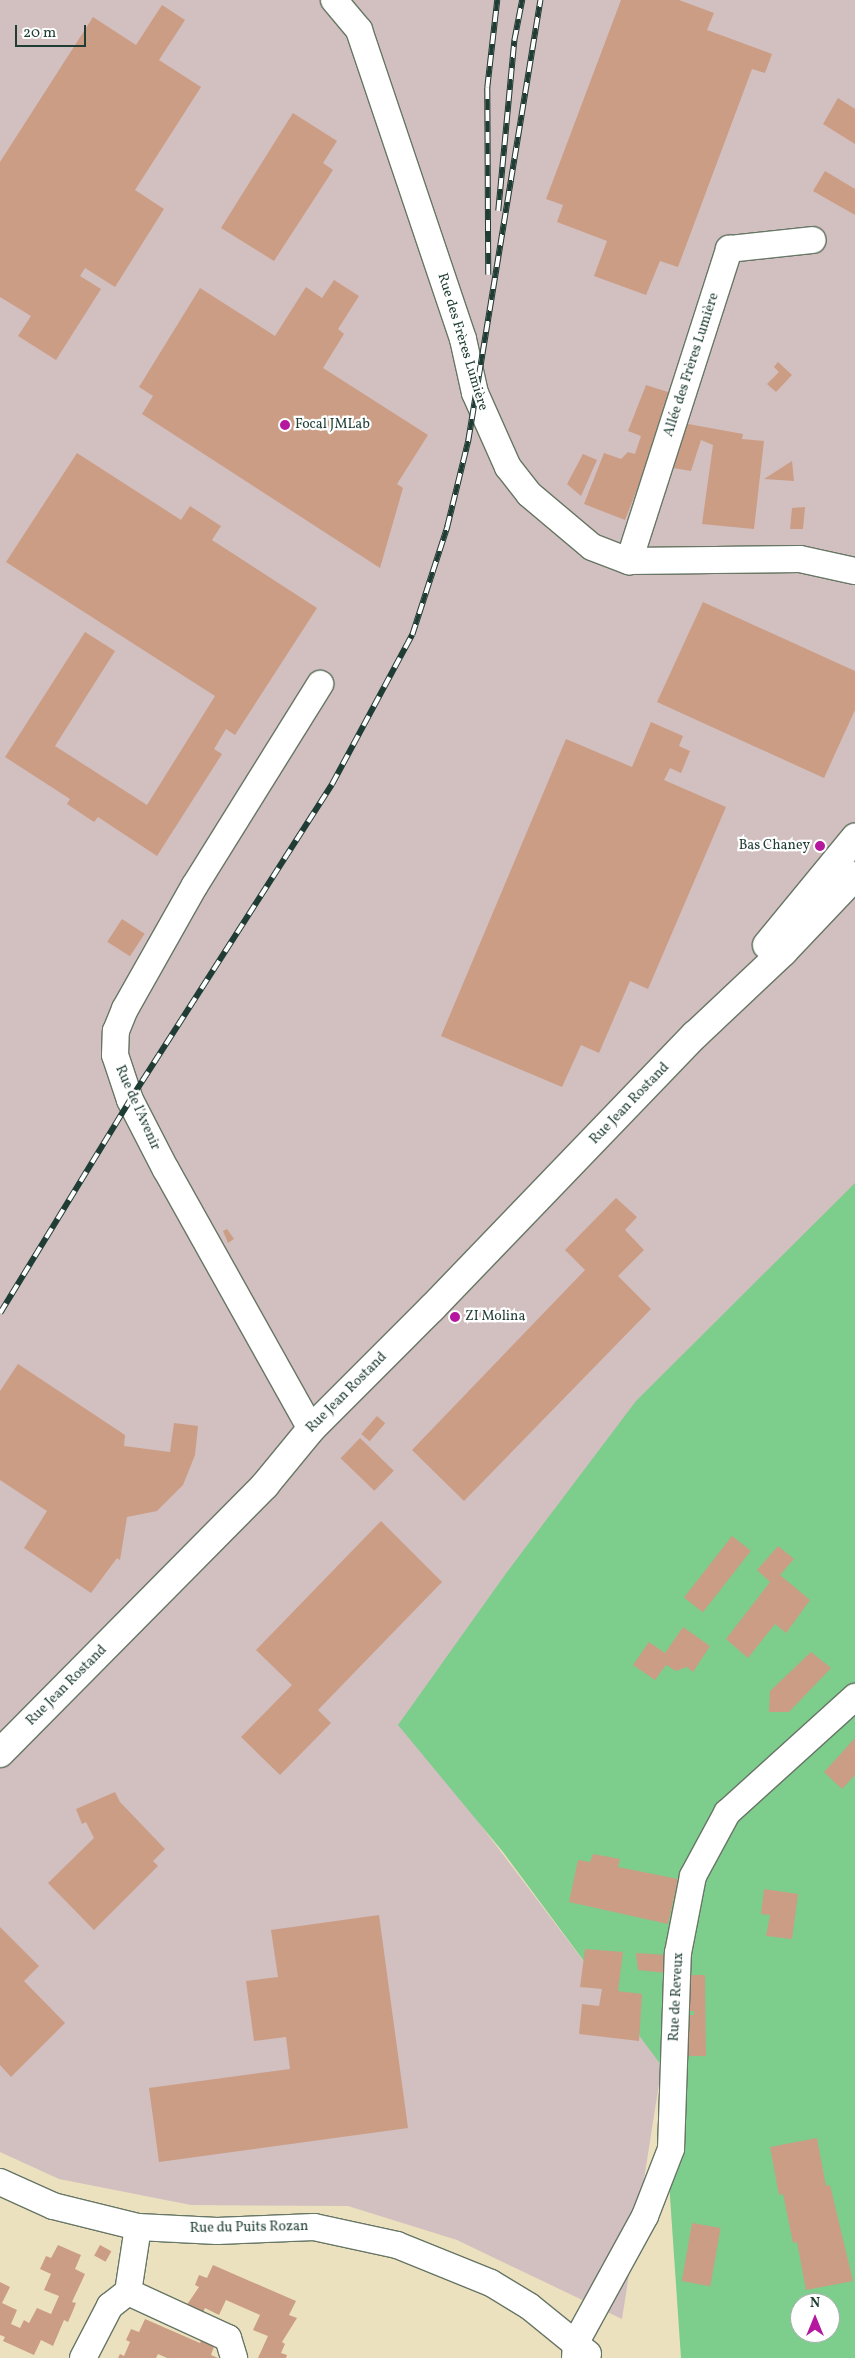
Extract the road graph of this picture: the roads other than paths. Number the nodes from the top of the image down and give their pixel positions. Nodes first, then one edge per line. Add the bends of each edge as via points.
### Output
1 (334, 0) edge
2 (812, 240) dead end
3 (629, 561) junction
4 (855, 571) edge
5 (320, 684) dead end
6 (855, 838) edge
7 (855, 876) edge
8 (695, 1035) junction
9 (311, 1429) junction
10 (855, 1697) edge
11 (0, 1753) edge
12 (0, 2182) edge
13 (138, 2228) junction
14 (128, 2292) junction
15 (581, 2353) edge
16 (83, 2358) edge
17 (234, 2358) edge

1 - 3 street, Rue des Frères Lumière via 359,30 462,339 475,393 508,467 529,494 555,519 592,547
2 - 3 street, Allée des Frères Lumière via 729,249
3 - 4 street, Rue des Frères Lumière via 800,559
5 - 9 street, Rue de l'Avenir via 195,885 125,1009 116,1031 114,1055 130,1100 166,1170
6 - 8 main road, Rue Jean Rostand
7 - 8 main road, Rue Jean Rostand via 783,952
8 - 9 main road, Rue Jean Rostand
9 - 11 main road, Rue Jean Rostand via 264,1484
10 - 15 street, Rue de Reveux via 728,1813 693,1876 678,1953 671,2149 645,2216
12 - 13 street, Rue du Puits Rozan via 53,2206
13 - 14 street
13 - 15 street, Rue du Puits Rozan via 217,2231 314,2227 397,2244 491,2283
14 - 16 street via 110,2306
14 - 17 street via 228,2338

